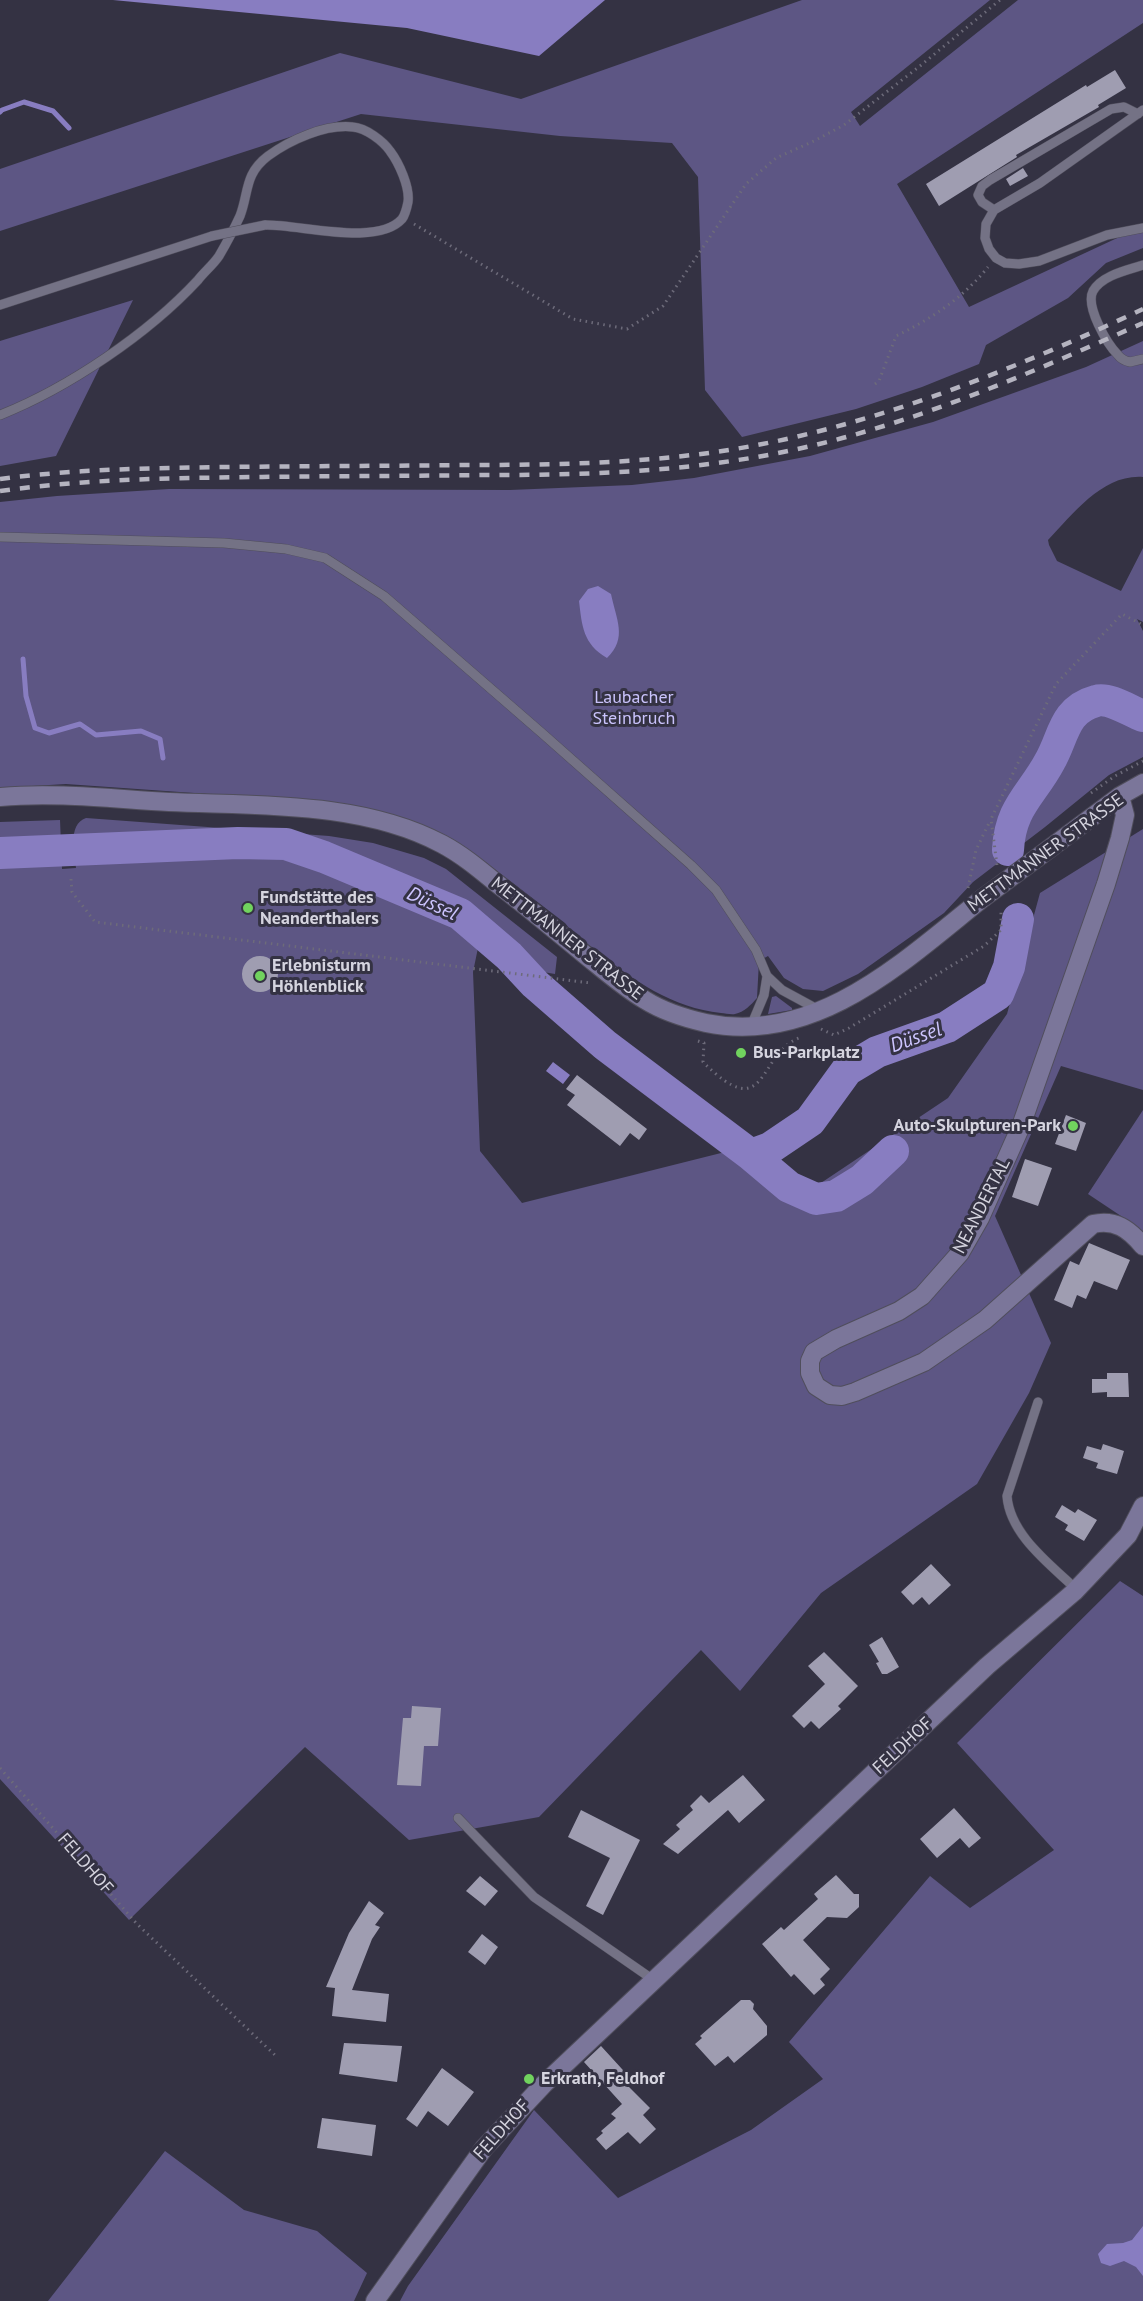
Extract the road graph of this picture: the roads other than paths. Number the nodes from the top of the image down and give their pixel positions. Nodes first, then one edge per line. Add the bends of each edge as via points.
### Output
1 (1140, 112) edge
2 (994, 210) junction
3 (1143, 228) edge
4 (1143, 265) edge
5 (0, 304) edge
6 (1143, 359) edge
7 (0, 415) edge
8 (0, 537) edge
9 (1143, 783) edge
10 (1120, 796) junction
11 (0, 797) edge
12 (767, 976) junction
13 (822, 1011) junction
14 (750, 1027) junction
15 (1140, 1242) edge
16 (1038, 1402) dead end
17 (1143, 1506) edge
18 (1077, 1590) junction
19 (458, 1818) dead end
20 (655, 1981) junction
21 (375, 2301) edge

1 - 2 lane via 1040,183
1 - 2 lane via 1124,107 1111,109 990,180 978,195
2 - 3 lane via 986,224 985,238 996,258 1005,263 1039,261 1107,235
4 - 6 lane via 1114,275 1094,290 1091,300 1111,346 1122,359
5 - 7 lane, bridge via 212,236 265,225 348,232 375,232 392,227 403,218 408,196 405,184 391,151 373,135 354,127 302,137 267,157 255,171 246,187 240,215 217,259 182,297 130,340 66,382
8 - 12 lane via 224,543 286,549 325,558 384,596 691,866 716,890 741,924
9 - 10 main road, METTMANNER STRASSE
10 - 13 main road, METTMANNER STRASSE, bridge via 874,981
10 - 15 main road, NEANDERTAL via 1125,815 1106,884 1021,1126 980,1218 960,1253 922,1296 814,1352 810,1361 812,1378 822,1391 842,1396 924,1362 986,1320 1093,1224 1114,1223
11 - 14 main road, METTMANNER STRASSE via 65,796 307,809 358,815 404,827 473,864 646,1001 684,1018
12 - 13 lane via 782,990
12 - 14 lane via 764,995
13 - 14 main road, METTMANNER STRASSE via 786,1023
16 - 18 lane via 1007,1496 1008,1511 1038,1552
17 - 18 main road, FELDHOF via 1128,1535
18 - 20 main road, FELDHOF via 987,1666
19 - 20 lane via 534,1897
20 - 21 main road, FELDHOF via 544,2084 484,2148

